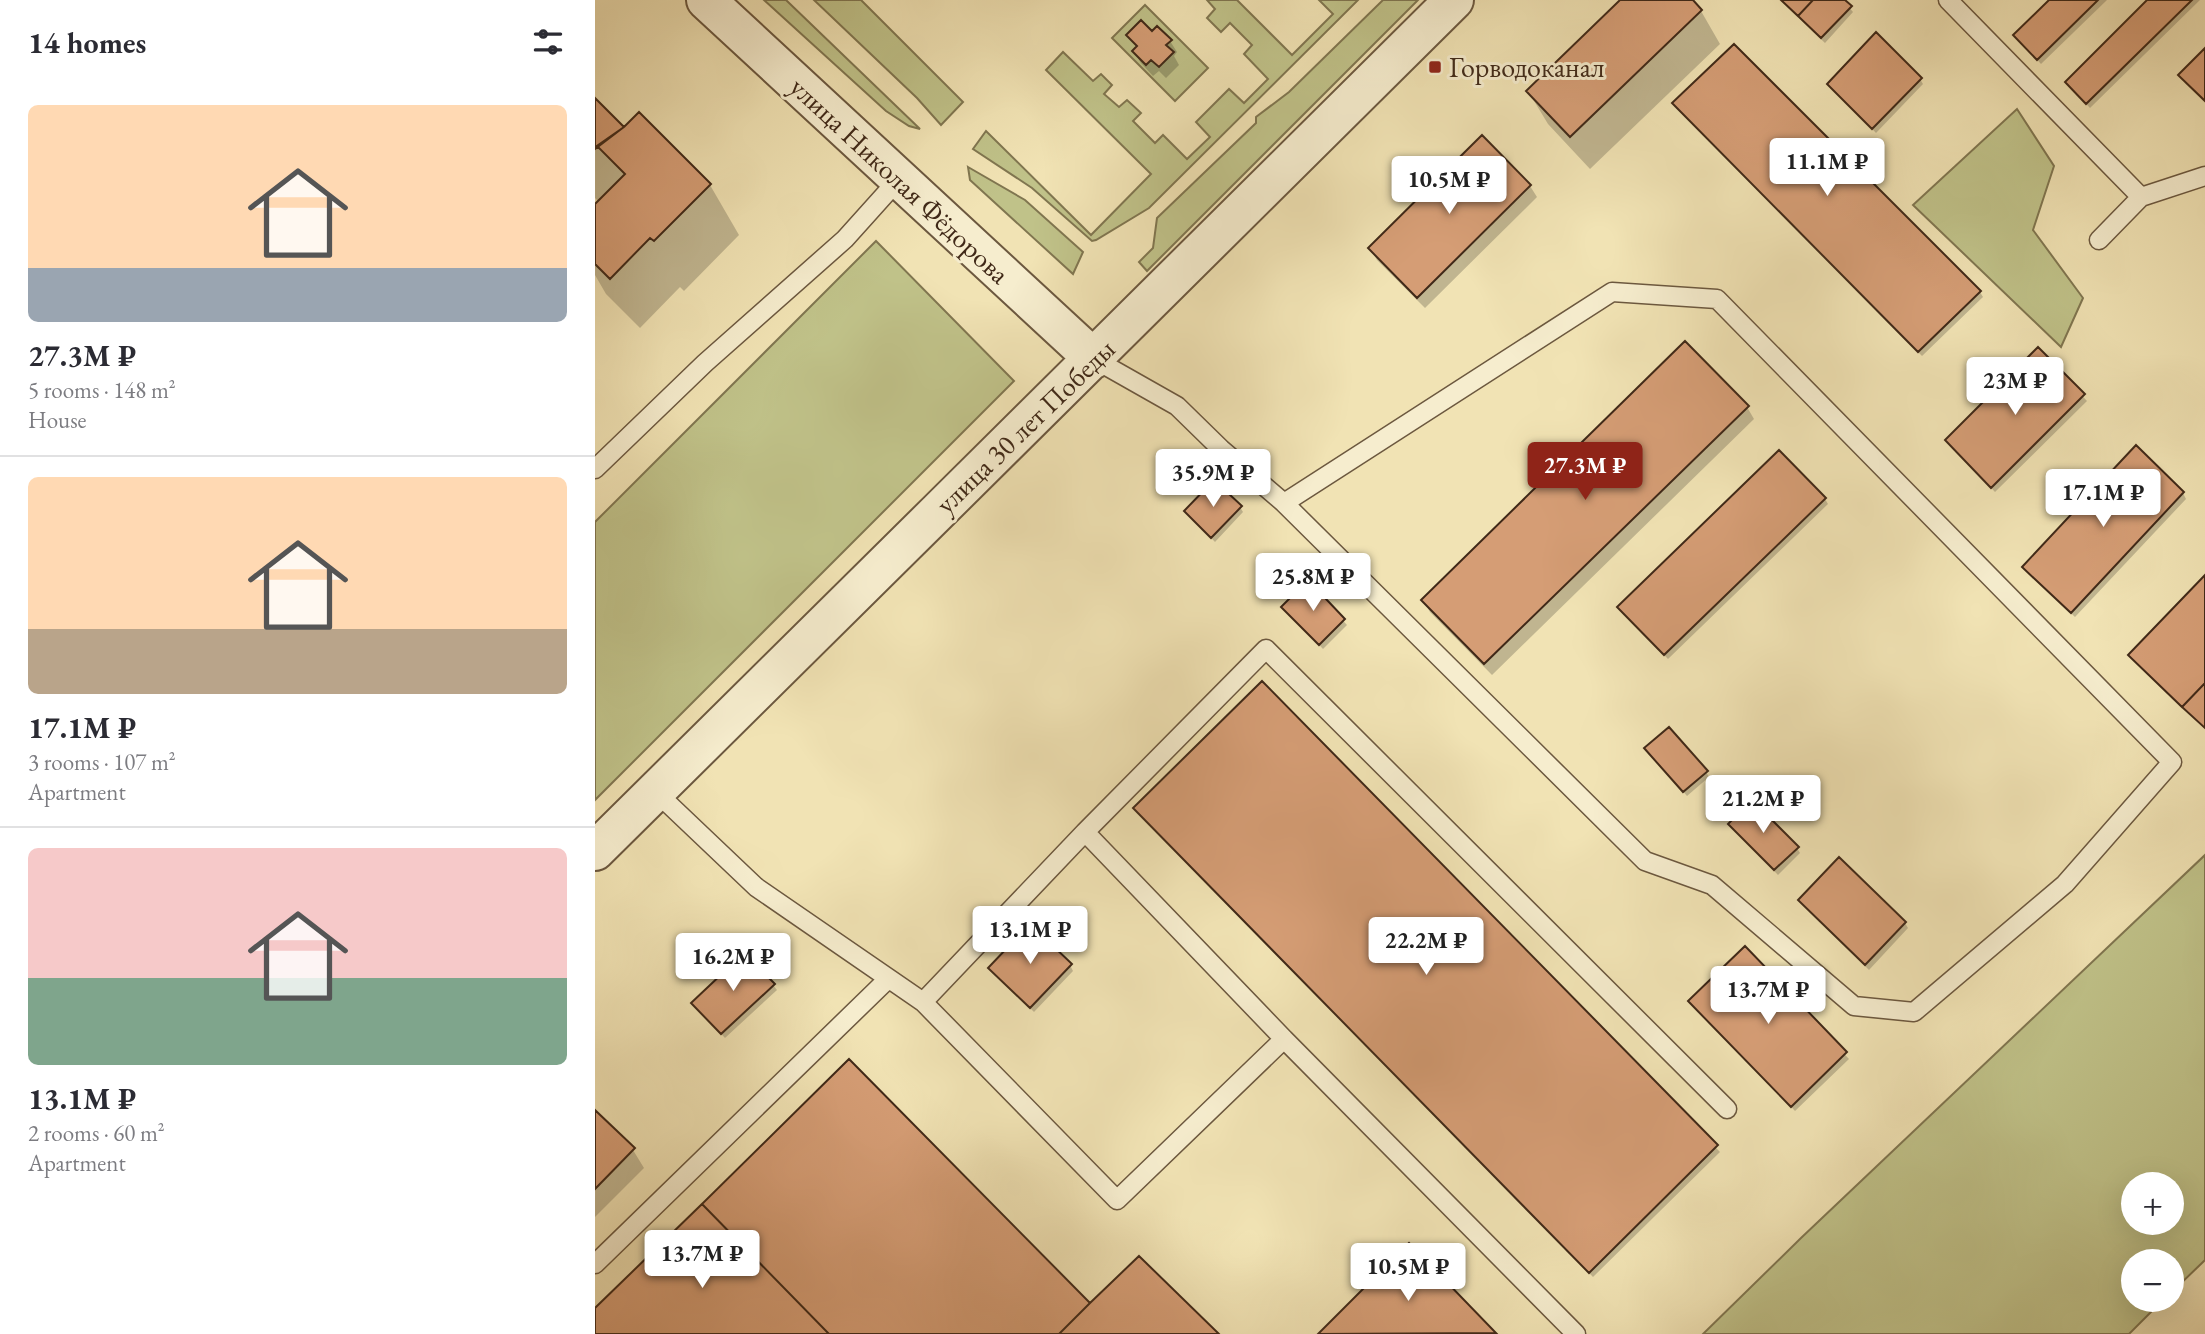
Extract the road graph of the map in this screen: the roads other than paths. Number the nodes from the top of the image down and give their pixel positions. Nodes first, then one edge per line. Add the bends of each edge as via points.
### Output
1 (706, 0) edge
2 (1454, 0) edge
3 (1948, 0) edge
4 (2205, 176) edge
5 (898, 180) junction
6 (2141, 197) junction
7 (2099, 240) dead end
8 (1094, 359) junction
9 (595, 468) edge
10 (1285, 503) junction
11 (655, 791) junction
12 (1085, 832) junction
13 (595, 851) edge
14 (888, 979) junction
15 (923, 1002) junction
16 (1284, 1039) junction
17 (1727, 1109) dead end
18 (595, 1264) edge
19 (1576, 1334) edge

1 - 5 street, улица Николая Фёдорова
2 - 8 street, улица 30 лет Победы
3 - 6 lane
4 - 6 lane
5 - 8 street, улица Николая Фёдорова
5 - 9 lane via 845,239
6 - 7 lane
8 - 10 lane via 1177,406
8 - 11 street, улица 30 лет Победы
10 - 10 lane via 1645,861 1712,885 1854,1006 1914,1012 2065,884 2172,762 1717,299 1612,292
11 - 13 street, улица 30 лет Победы
11 - 14 lane via 756,887
12 - 15 lane
12 - 16 lane
12 - 17 lane via 1266,649
14 - 15 lane
14 - 18 lane
15 - 16 lane via 1117,1200
16 - 19 lane

